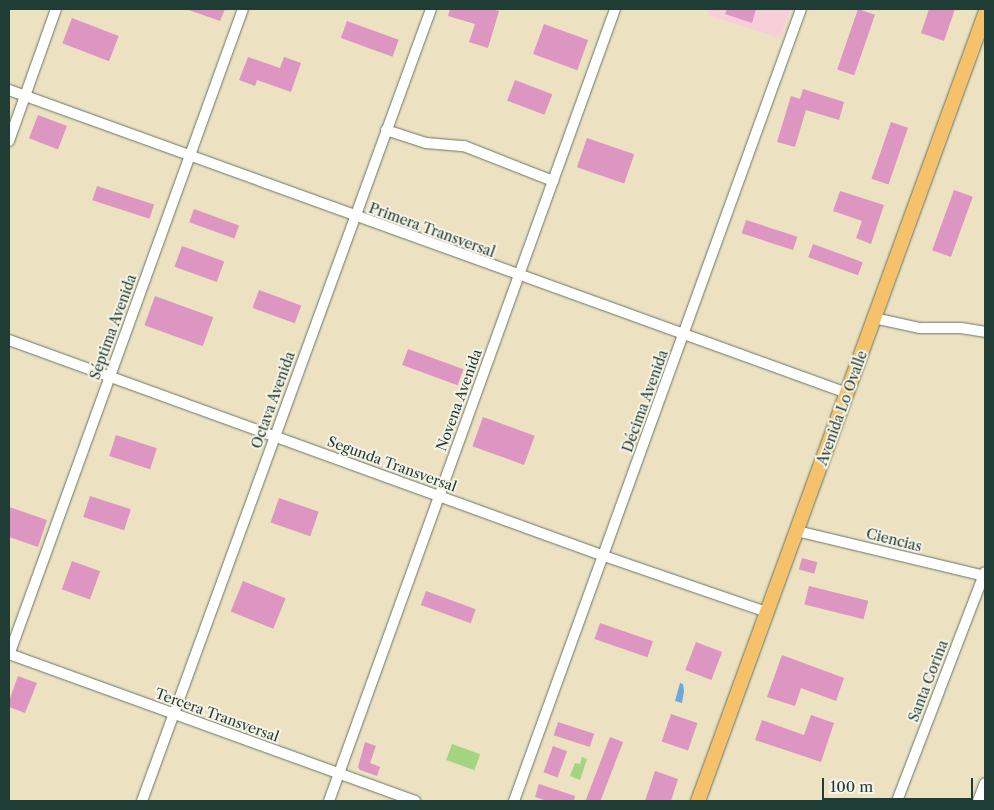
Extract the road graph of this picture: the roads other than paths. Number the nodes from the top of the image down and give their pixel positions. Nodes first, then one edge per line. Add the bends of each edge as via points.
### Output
1 (56, 9) edge
2 (243, 9) edge
3 (431, 9) edge
4 (615, 9) edge
5 (801, 9) edge
6 (985, 14) edge
7 (9, 90) edge
8 (25, 96) junction
9 (386, 130) junction
10 (9, 140) edge
11 (189, 157) junction
12 (553, 181) junction
13 (354, 216) junction
14 (519, 275) junction
15 (874, 318) junction
16 (985, 332) edge
17 (684, 335) junction
18 (9, 340) edge
19 (110, 376) junction
20 (847, 393) junction
21 (275, 436) junction
22 (439, 496) junction
23 (797, 531) junction
24 (604, 556) junction
25 (985, 575) edge
26 (767, 612) junction
27 (9, 654) edge
28 (173, 714) junction
29 (339, 774) junction
30 (985, 783) edge
31 (142, 801) edge
32 (329, 801) edge
33 (415, 801) edge
34 (514, 801) edge
35 (698, 801) edge
36 (897, 801) edge
37 (978, 801) edge

1 - 8 street
2 - 11 street, Séptima Avenida
3 - 9 street, Octava Avenida
4 - 12 street, Novena Avenida
5 - 17 street, Décima Avenida
6 - 15 main road, Avenida Lo Ovalle
7 - 8 street, Primera Transversal
8 - 10 street
8 - 11 street, Primera Transversal
9 - 12 street via 426,143 464,146
9 - 13 street, Octava Avenida
11 - 13 street, Primera Transversal
11 - 19 street, Séptima Avenida
12 - 14 street, Novena Avenida
13 - 14 street, Primera Transversal
13 - 21 street, Octava Avenida
14 - 17 street, Primera Transversal
14 - 22 street, Novena Avenida
15 - 16 street via 919,328 961,328
15 - 20 main road, Avenida Lo Ovalle
17 - 20 street, Primera Transversal
17 - 24 street, Décima Avenida
18 - 19 street, Segunda Transversal
19 - 21 street, Segunda Transversal
19 - 27 street, Séptima Avenida
20 - 23 main road, Avenida Lo Ovalle
21 - 22 street, Segunda Transversal
21 - 28 street, Octava Avenida
22 - 24 street, Segunda Transversal
22 - 29 street, Novena Avenida
23 - 25 street, Ciencias
23 - 26 main road, Avenida Lo Ovalle
24 - 26 street, Segunda Transversal
24 - 34 street, Décima Avenida
25 - 36 street, Santa Corina
26 - 35 main road, Avenida Lo Ovalle
27 - 28 street, Tercera Transversal
28 - 29 street, Tercera Transversal
28 - 31 street, Octava Avenida
29 - 32 street, Novena Avenida
29 - 33 street, Tercera Transversal
30 - 37 street

